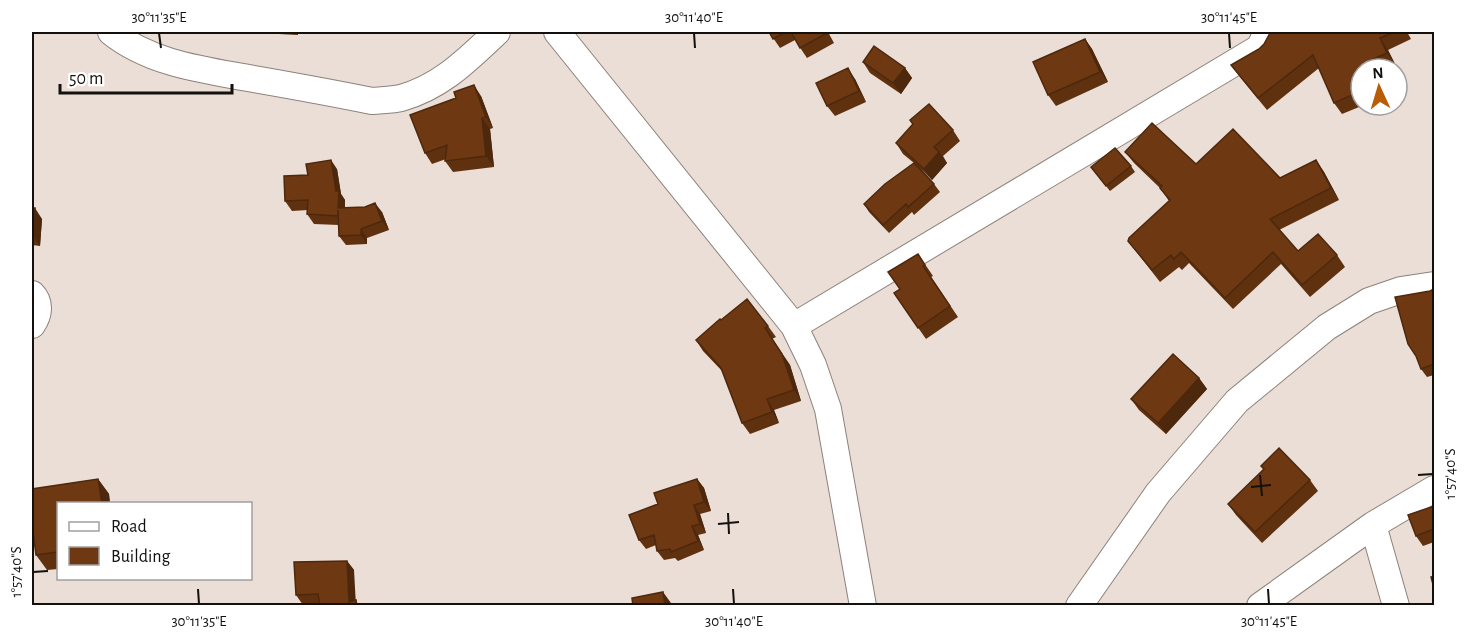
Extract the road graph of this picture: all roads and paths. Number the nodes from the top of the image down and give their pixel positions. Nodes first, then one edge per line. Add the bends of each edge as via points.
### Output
1 (111, 32) edge
2 (497, 32) edge
3 (557, 32) edge
4 (1264, 32) edge
5 (1434, 285) edge
6 (32, 294) edge
7 (32, 326) edge
8 (794, 326) junction
9 (1434, 489) edge
10 (1373, 525) junction
11 (863, 606) edge
12 (1079, 606) edge
13 (1260, 606) edge
14 (1396, 606) edge

1 - 2 street via 165,60 372,100 400,98 439,82
3 - 8 street
4 - 8 street via 1259,48
5 - 12 street via 1401,290 1369,302 1327,327 1237,401 1158,493
6 - 7 street via 39,309
8 - 11 street via 828,409
9 - 10 street
10 - 13 street
10 - 14 street

